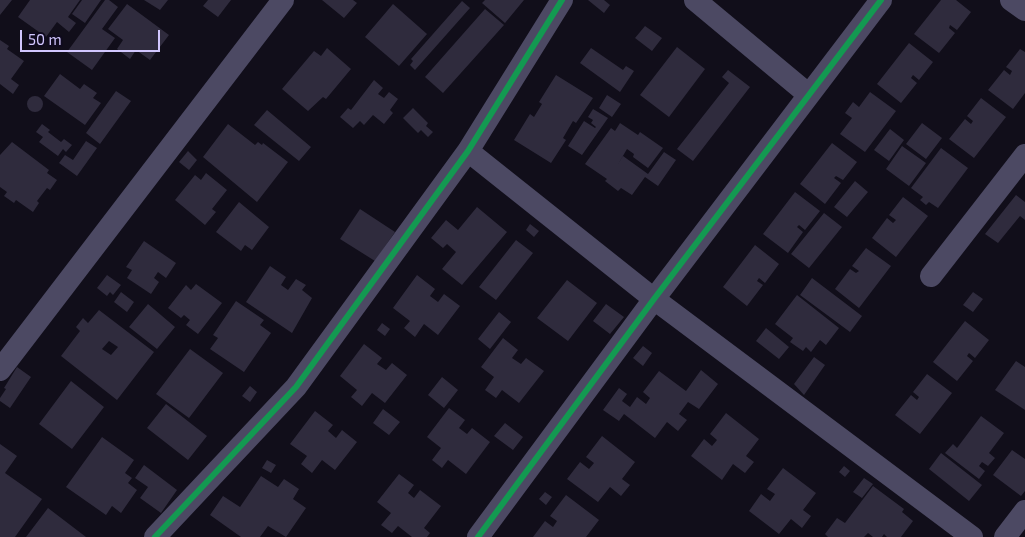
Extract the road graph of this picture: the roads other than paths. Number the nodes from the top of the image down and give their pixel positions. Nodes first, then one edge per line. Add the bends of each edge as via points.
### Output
1 (282, 0) edge
2 (562, 0) edge
3 (695, 0) edge
4 (881, 0) edge
5 (1011, 0) edge
6 (1025, 10) edge
7 (810, 95) junction
8 (468, 151) junction
9 (1025, 155) edge
10 (931, 276) dead end
11 (654, 299) junction
12 (0, 370) edge
13 (1025, 510) edge
14 (155, 537) edge
15 (478, 537) edge
16 (972, 537) edge
17 (1005, 537) edge

1 - 12 street
2 - 8 street
3 - 7 street
4 - 7 street
5 - 6 street
7 - 11 street
8 - 11 street
8 - 14 street via 296,387
9 - 10 street
11 - 15 street
11 - 16 street
13 - 17 street

